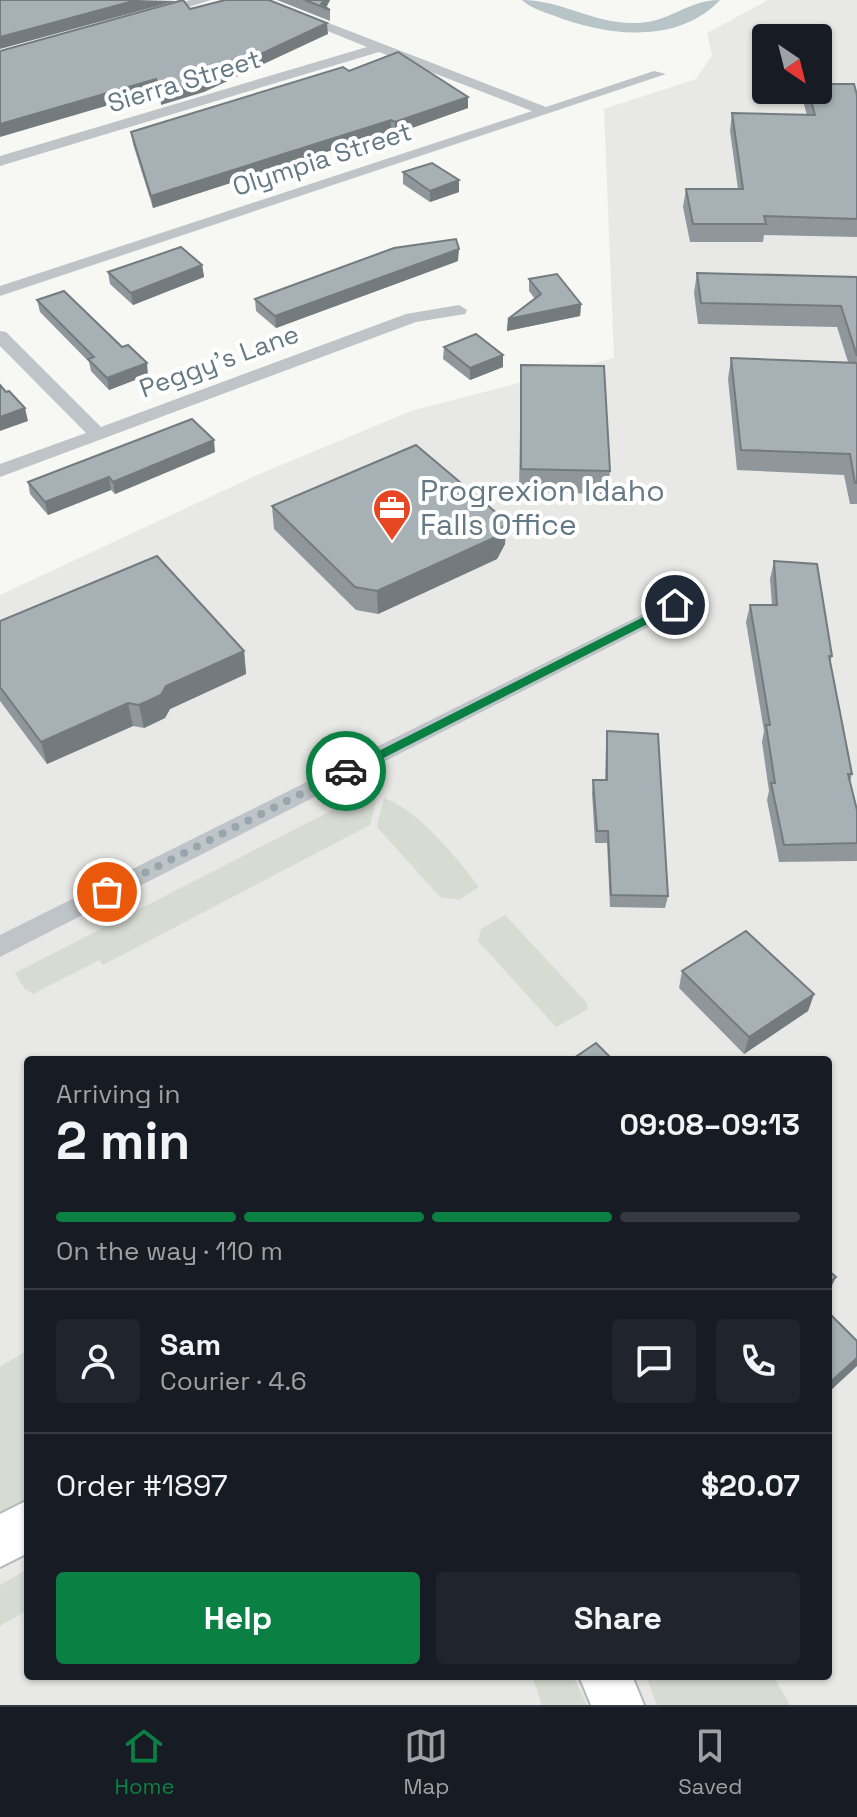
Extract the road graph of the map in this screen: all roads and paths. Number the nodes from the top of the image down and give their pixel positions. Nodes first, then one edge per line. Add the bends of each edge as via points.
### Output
1 (205, 0) edge
2 (257, 0) edge
3 (146, 16) edge
4 (382, 47) junction
5 (659, 74) dead end
6 (544, 111) junction
7 (0, 161) edge
8 (0, 291) edge
9 (459, 310) dead end
10 (0, 336) edge
11 (98, 434) junction
12 (0, 471) edge
13 (675, 605) dead end
14 (0, 947) edge
15 (24, 1527) edge
16 (0, 1542) edge
17 (607, 1680) edge
18 (618, 1705) edge

1 - 3 street
2 - 4 street
4 - 6 street
4 - 7 street, Sierra Street
5 - 6 street, Olympia Street
6 - 8 street, Olympia Street
9 - 11 street, Peggy's Lane via 412,318
10 - 11 street
11 - 12 street, Peggy's Lane
13 - 14 street
15 - 16 main road
17 - 18 main road

